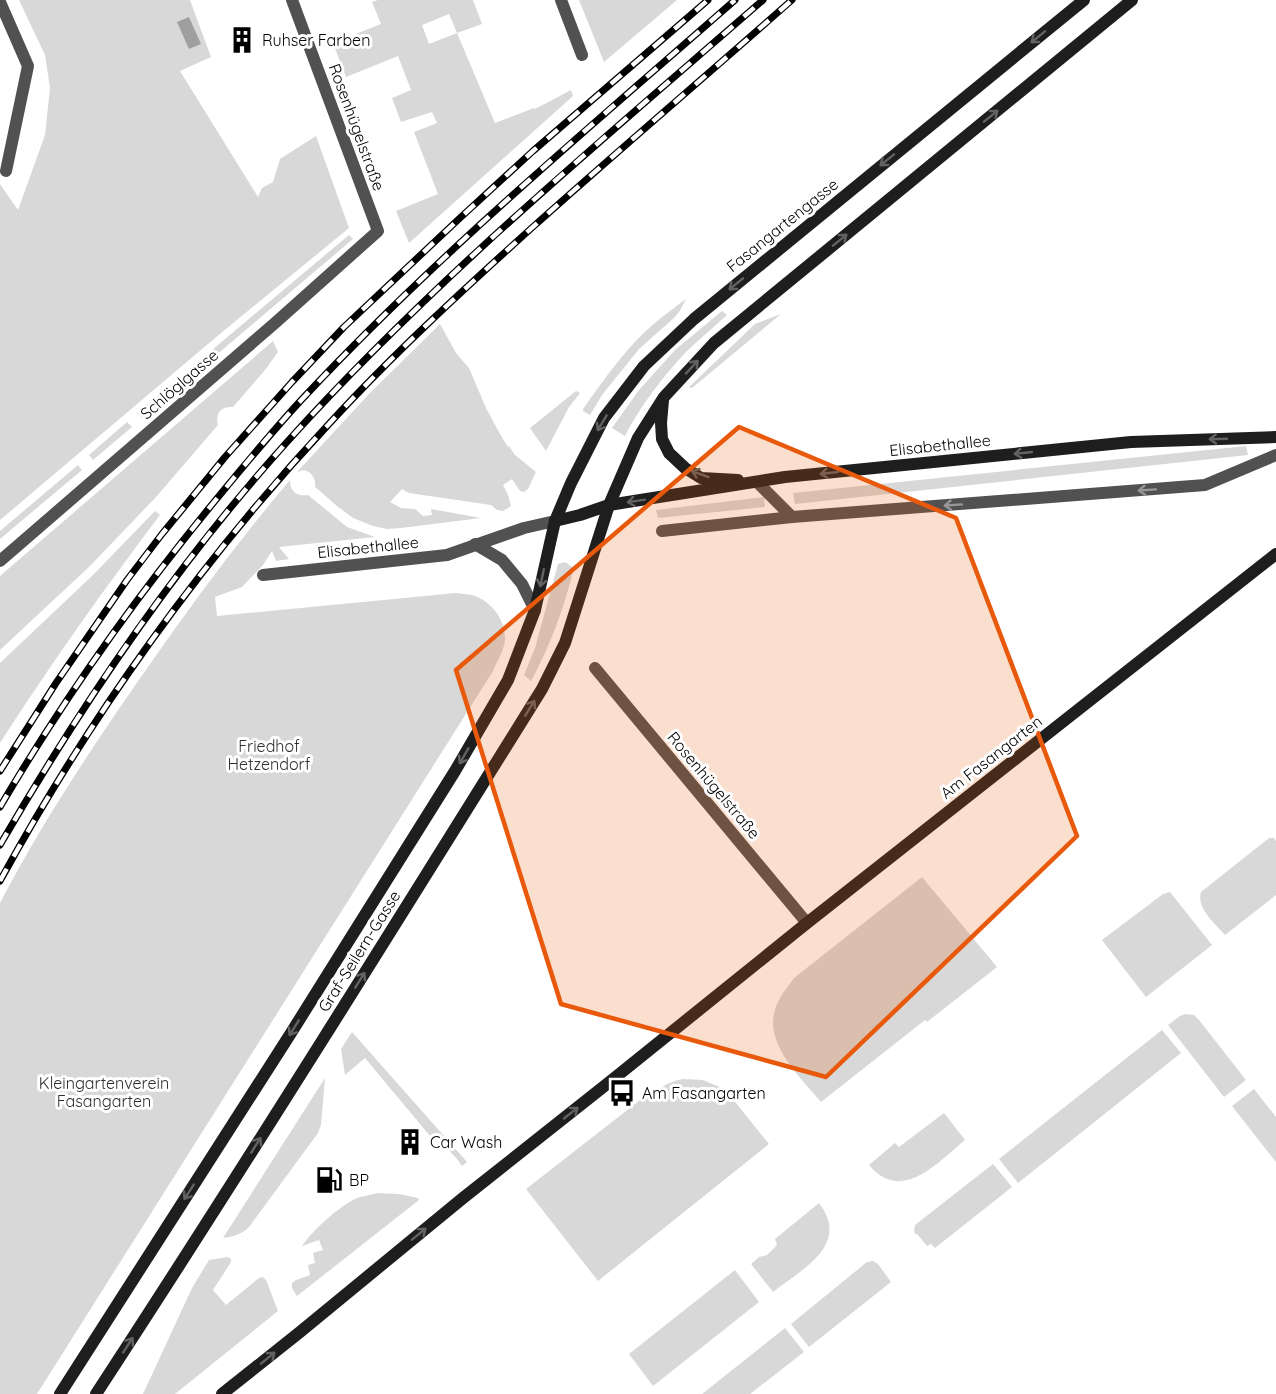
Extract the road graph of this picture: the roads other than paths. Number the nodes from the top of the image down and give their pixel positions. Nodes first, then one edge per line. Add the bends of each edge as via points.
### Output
1 (292, 0) edge
2 (561, 0) edge
3 (1083, 0) edge
4 (1132, 0) edge
5 (0, 2) edge
6 (582, 55) dead end
7 (6, 171) dead end
8 (378, 231) joint
9 (664, 397) junction
10 (1276, 437) edge
11 (1276, 456) edge
12 (757, 482) junction
13 (609, 506) junction
14 (792, 517) junction
15 (555, 521) junction
16 (662, 531) dead end
17 (475, 544) junction
18 (1276, 554) edge
19 (0, 561) edge
20 (263, 575) dead end
21 (535, 610) junction
22 (595, 668) dead end
23 (807, 923) junction
24 (60, 1394) edge
25 (96, 1394) edge
26 (222, 1394) edge

1 - 8 street, Rosenhügelstraße
2 - 6 street
3 -> 15 main road, Fasangartengasse via 704,311 644,366 604,418
9 -> 4 main road via 714,343
5 - 7 street via 28,66
8 - 19 street, Schlöglgasse
12 -> 9 main road via 701,478 685,468 669,453 662,439
9 - 13 main road via 638,438
10 -> 12 main road, Elisabethallee via 1131,442
11 -> 14 street via 1205,485
12 -> 13 main road, Elisabethallee
12 - 14 street
13 - 15 main road, Elisabethallee
25 -> 13 main road, Graf-Seilern-Gasse via 542,689 565,643
14 - 16 street
15 - 17 street
15 -> 21 main road, Graf-Seilern-Gasse
17 - 20 street, Elisabethallee via 447,555
17 - 21 street via 502,560 522,584
18 - 23 main road, Am Fasangarten
21 -> 24 main road, Graf-Seilern-Gasse via 508,680 456,771
22 - 23 street, Rosenhügelstraße
26 -> 23 main road, Am Fasangarten

